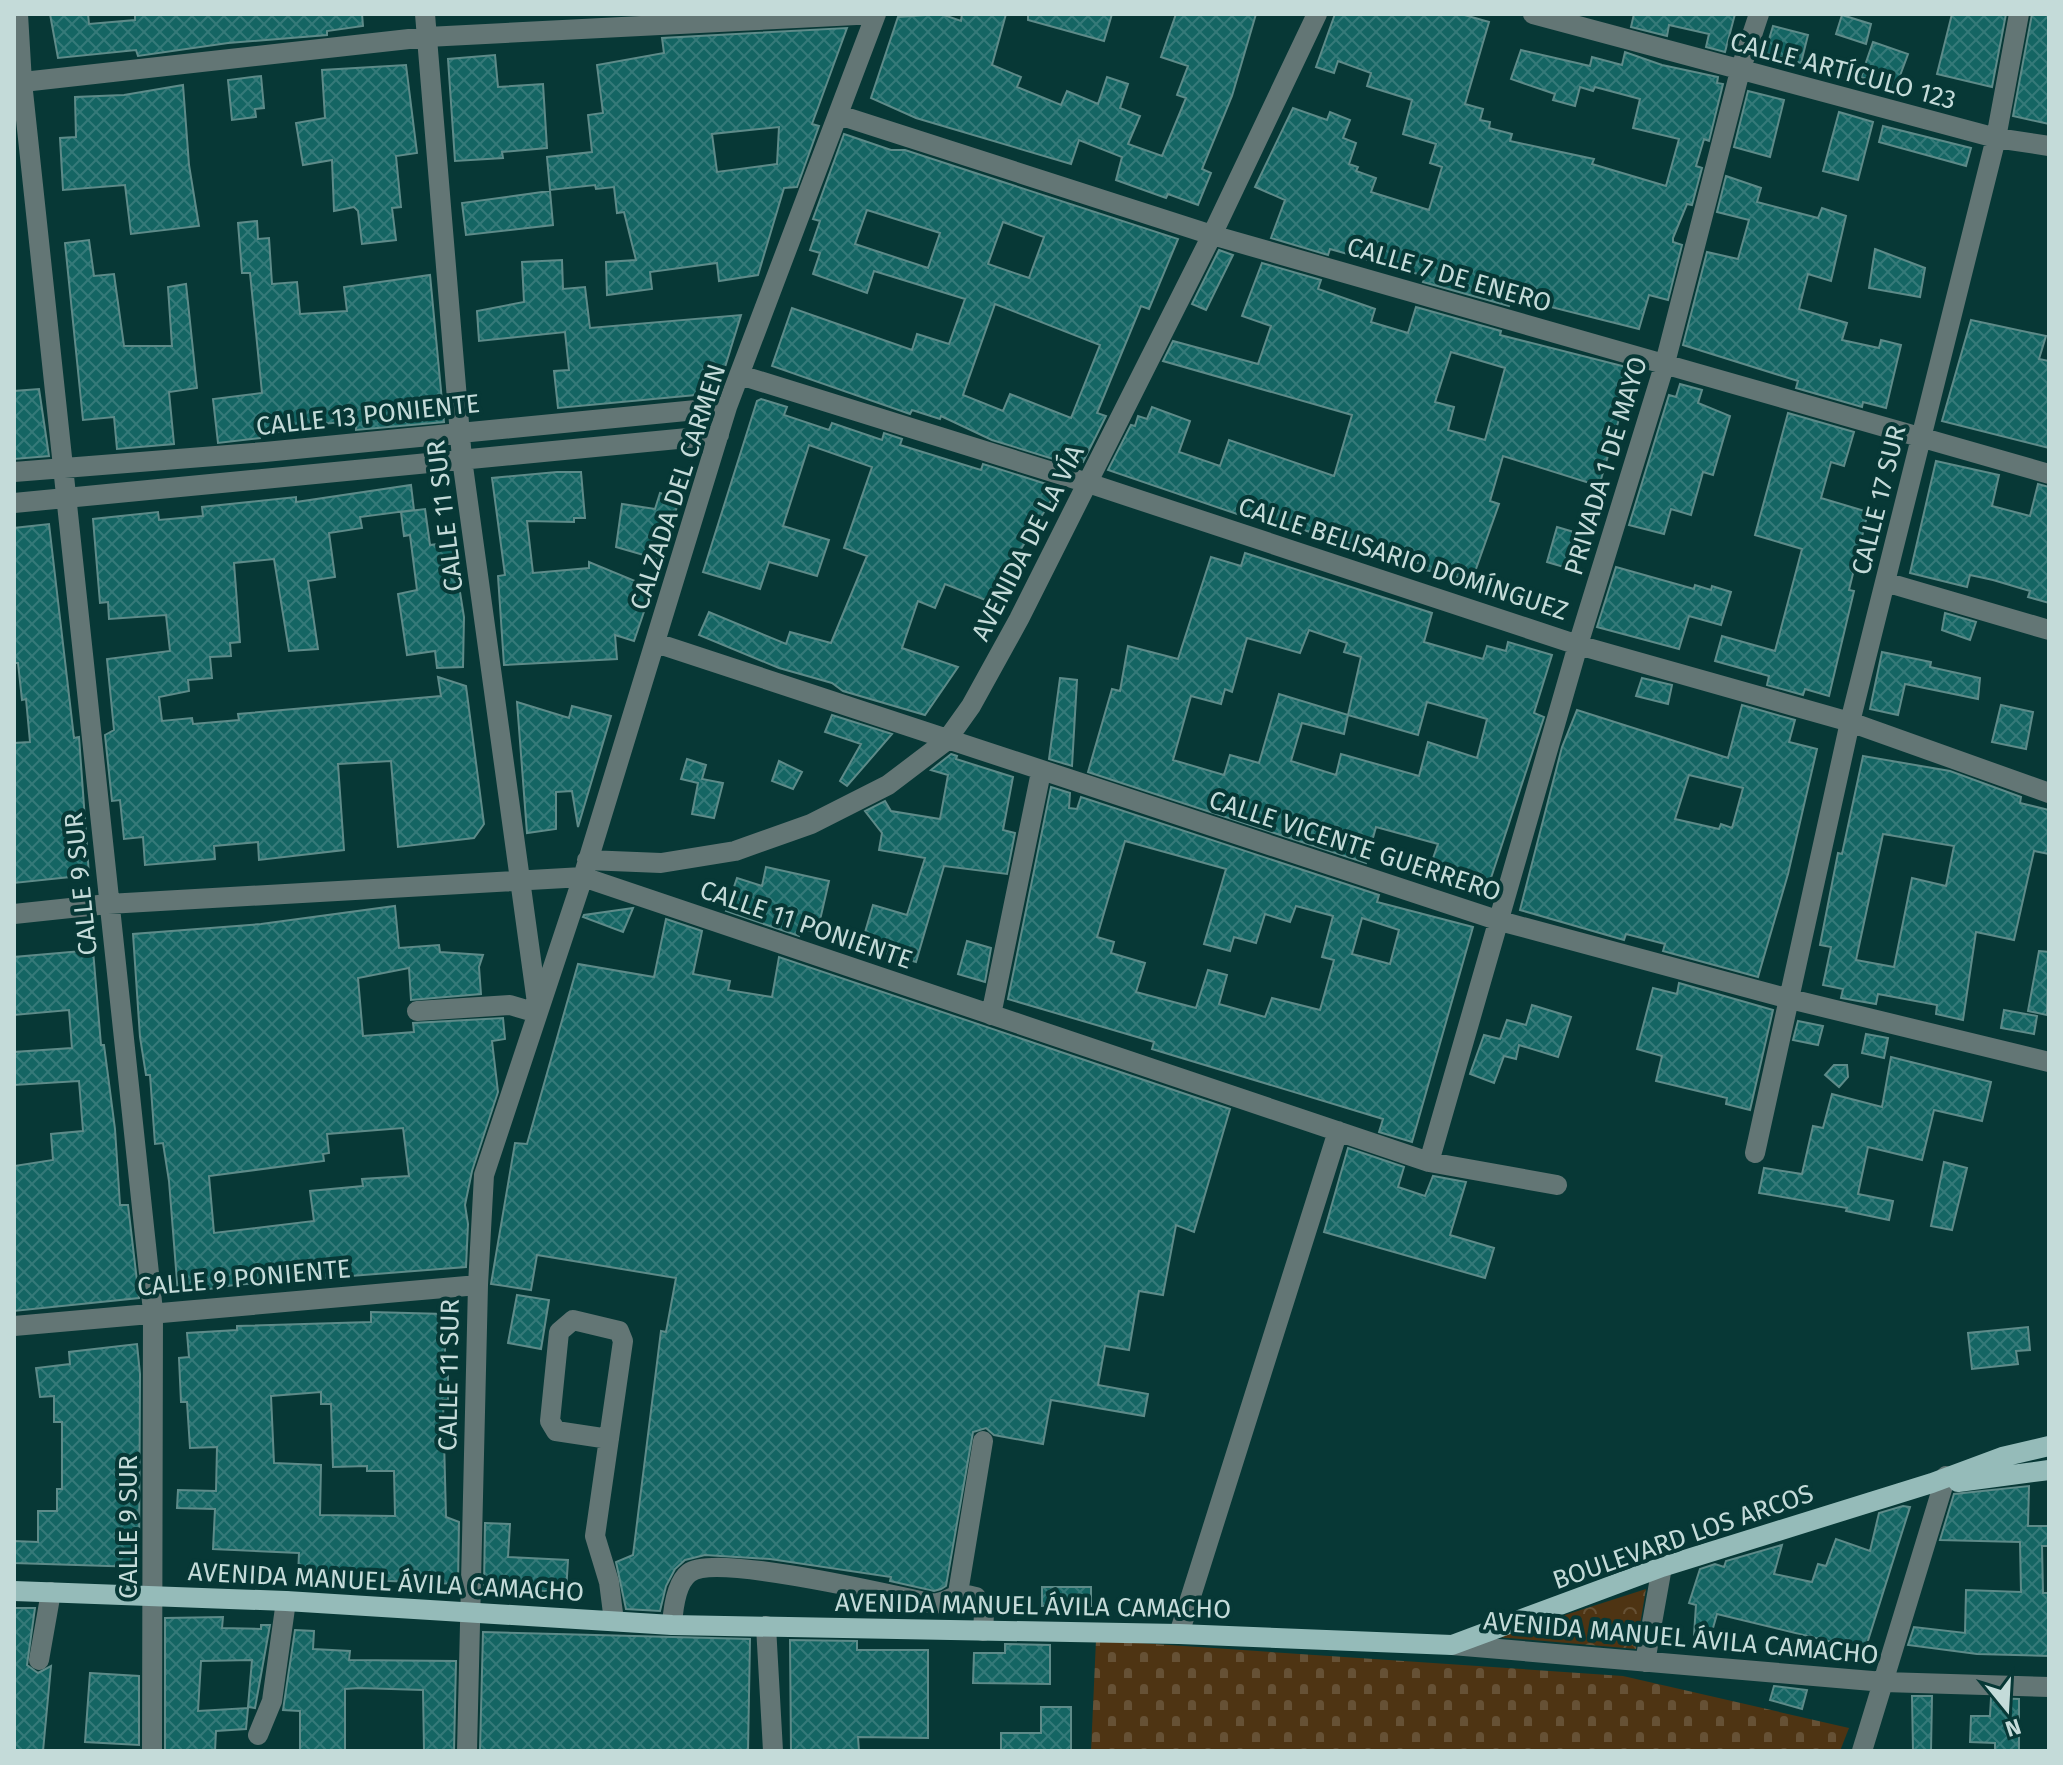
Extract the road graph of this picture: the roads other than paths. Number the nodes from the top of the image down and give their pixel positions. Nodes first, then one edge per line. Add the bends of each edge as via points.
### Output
1 (18, 14) edge
2 (425, 14) edge
3 (876, 14) edge
4 (1317, 14) edge
5 (1533, 14) edge
6 (1759, 14) edge
7 (2019, 14) edge
8 (427, 37) junction
9 (1740, 71) junction
10 (18, 82) edge
11 (839, 115) junction
12 (1996, 138) junction
13 (2049, 146) edge
14 (1212, 235) junction
15 (1665, 363) junction
16 (740, 375) junction
17 (727, 407) junction
18 (461, 431) junction
19 (719, 435) junction
20 (1922, 435) junction
21 (462, 459) junction
22 (62, 468) junction
23 (14, 472) edge
24 (2049, 474) edge
25 (1088, 483) junction
26 (66, 498) junction
27 (14, 503) edge
28 (1885, 582) junction
29 (2049, 630) edge
30 (656, 643) junction
31 (1578, 645) junction
32 (1850, 722) junction
33 (946, 741) junction
34 (1041, 772) junction
35 (2049, 793) edge
36 (585, 868) junction
37 (519, 882) junction
38 (108, 904) junction
39 (14, 914) edge
40 (1500, 921) junction
41 (547, 982) joint
42 (1790, 999) junction
43 (417, 1011) dead end
44 (537, 1011) junction
45 (991, 1015) junction
46 (2049, 1062) edge
47 (1338, 1131) junction
48 (1755, 1153) dead end
49 (1429, 1162) junction
50 (1557, 1185) dead end
51 (478, 1285) junction
52 (153, 1311) junction
53 (14, 1326) edge
54 (609, 1439) junction
55 (983, 1441) dead end
56 (2049, 1446) edge
57 (2049, 1470) edge
58 (1942, 1481) junction
59 (1662, 1567) junction
60 (14, 1591) edge
61 (51, 1592) junction
62 (958, 1593) junction
63 (155, 1594) junction
64 (286, 1601) junction
65 (469, 1614) junction
66 (614, 1621) junction
67 (672, 1625) junction
68 (766, 1626) junction
69 (983, 1631) junction
70 (1179, 1634) junction
71 (1452, 1645) junction
72 (39, 1660) dead end
73 (1645, 1662) junction
74 (1884, 1682) junction
75 (2049, 1687) edge
76 (258, 1735) dead end
77 (152, 1751) edge
78 (467, 1751) edge
79 (773, 1751) edge
80 (1862, 1751) edge

1 - 10 street, CALLE 9 SUR
2 - 8 street, CALLE 11 SUR
3 - 8 street
3 - 11 street, CALZADA DEL CARMEN
4 - 14 street, AVENIDA DE LA VÍA
5 - 9 street, CALLE ARTÍCULO 123
6 - 9 street, PRIVADA 1 DE MAYO
7 - 12 street, CALLE 17 SUR
8 - 10 street
8 - 18 street, CALLE 11 SUR
9 - 12 street, CALLE ARTÍCULO 123
9 - 15 street, PRIVADA 1 DE MAYO
10 - 22 street, CALLE 9 SUR
11 - 14 street, CALLE 7 DE ENERO
11 - 16 street, CALZADA DEL CARMEN
12 - 13 street, CALLE ARTÍCULO 123
12 - 20 street, CALLE 17 SUR
14 - 15 street, CALLE 7 DE ENERO
14 - 25 street, AVENIDA DE LA VÍA
15 - 20 street, CALLE 7 DE ENERO
15 - 31 street, PRIVADA 1 DE MAYO
16 - 17 street, CALZADA DEL CARMEN
16 - 25 street, CALLE BELISARIO DOMÍNGUEZ
17 - 18 street, CALLE 13 PONIENTE
17 - 19 street, CALZADA DEL CARMEN
18 - 21 street, CALLE 11 SUR
18 - 22 street, CALLE 13 PONIENTE
19 - 21 street, CALLE 13 PONIENTE
19 - 30 street, CALZADA DEL CARMEN
20 - 24 street, CALLE 7 DE ENERO
20 - 28 street, CALLE 17 SUR
21 - 26 street, CALLE 13 PONIENTE
21 - 37 street, CALLE 11 SUR
22 - 23 street, CALLE 13 PONIENTE
22 - 26 street, CALLE 9 SUR
25 - 31 street, CALLE BELISARIO DOMÍNGUEZ
25 - 33 street, AVENIDA DE LA VÍA via 971,706
26 - 27 street, CALLE 13 PONIENTE
26 - 38 street, CALLE 9 SUR
28 - 29 street
28 - 32 street, CALLE 17 SUR
30 - 33 street, CALLE VICENTE GUERRERO
30 - 36 street, CALZADA DEL CARMEN
31 - 32 street, CALLE BELISARIO DOMÍNGUEZ
31 - 40 street, PRIVADA 1 DE MAYO
32 - 35 street, CALLE BELISARIO DOMÍNGUEZ
32 - 42 street, CALLE 17 SUR
33 - 34 street, CALLE VICENTE GUERRERO
33 - 36 street, AVENIDA DE LA VÍA via 888,785 811,824 735,851
34 - 40 street, CALLE VICENTE GUERRERO
34 - 45 street
36 - 37 street, CALLE 11 PONIENTE
36 - 41 street, CALZADA DEL CARMEN
36 - 45 street, CALLE 11 PONIENTE
37 - 38 street, CALLE 11 PONIENTE
37 - 44 street, CALLE 11 SUR
38 - 39 street, CALLE 11 PONIENTE
38 - 52 street, CALLE 9 SUR
40 - 42 street, CALLE VICENTE GUERRERO
40 - 49 street, PRIVADA 1 DE MAYO
41 - 44 street, CALLE 11 SUR
42 - 46 street, CALLE VICENTE GUERRERO
42 - 48 street, CALLE 17 SUR
43 - 44 street via 510,1005
44 - 51 street, CALLE 11 SUR via 484,1175
45 - 47 street, CALLE 11 PONIENTE
47 - 49 street, CALLE 11 PONIENTE
47 - 70 street
49 - 50 street, CALLE 11 PONIENTE
51 - 52 street, CALLE 9 PONIENTE
51 - 65 street, CALLE 11 SUR
52 - 53 street, CALLE 9 PONIENTE
52 - 63 street, CALLE 9 SUR
54 - 54 street via 623,1341 619,1331 573,1320 559,1332 550,1421 556,1431
54 - 66 street via 595,1536
55 - 62 street
56 - 58 main road, BOULEVARD LOS ARCOS via 2002,1457
57 - 58 main road, BOULEVARD LOS ARCOS
58 - 59 main road, BOULEVARD LOS ARCOS
58 - 74 street
59 - 71 main road, BOULEVARD LOS ARCOS
59 - 73 street
60 - 61 main road, AVENIDA MANUEL ÁVILA CAMACHO
61 - 63 main road, AVENIDA MANUEL ÁVILA CAMACHO
61 - 72 street
62 - 67 street via 934,1604 751,1570 700,1567 682,1582
62 - 69 street via 976,1597 984,1614
63 - 64 main road, AVENIDA MANUEL ÁVILA CAMACHO
63 - 77 street, CALLE 9 SUR
64 - 65 main road, AVENIDA MANUEL ÁVILA CAMACHO
64 - 76 street via 272,1701
65 - 66 main road, AVENIDA MANUEL ÁVILA CAMACHO
65 - 78 street, CALLE 11 SUR
66 - 67 main road, AVENIDA MANUEL ÁVILA CAMACHO
67 - 68 main road, AVENIDA MANUEL ÁVILA CAMACHO
68 - 69 main road, AVENIDA MANUEL ÁVILA CAMACHO
68 - 79 street
69 - 70 main road, AVENIDA MANUEL ÁVILA CAMACHO
70 - 71 main road, AVENIDA MANUEL ÁVILA CAMACHO
71 - 73 street, AVENIDA MANUEL ÁVILA CAMACHO
73 - 74 street, AVENIDA MANUEL ÁVILA CAMACHO
74 - 75 street, AVENIDA MANUEL ÁVILA CAMACHO
74 - 80 street

